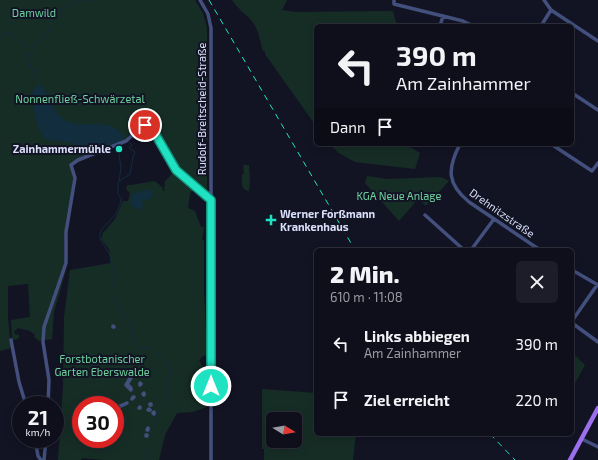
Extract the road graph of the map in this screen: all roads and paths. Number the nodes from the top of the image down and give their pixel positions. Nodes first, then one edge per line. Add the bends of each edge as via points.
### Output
1 (200, 0) edge
2 (544, 0) edge
3 (394, 2) edge
4 (551, 10) junction
5 (443, 16) junction
6 (441, 24) edge
7 (470, 24) edge
8 (542, 24) edge
9 (572, 24) edge
10 (574, 25) edge
11 (598, 41) edge
12 (574, 94) edge
13 (598, 110) edge
14 (459, 146) edge
15 (554, 146) edge
16 (598, 163) edge
17 (211, 200) junction
18 (425, 216) dead end
19 (494, 219) junction
20 (462, 248) edge
21 (472, 248) edge
22 (537, 248) edge
23 (574, 271) edge
24 (597, 285) edge
25 (574, 319) edge
26 (574, 324) edge
27 (11, 340) dead end
28 (598, 342) edge
29 (128, 374) joint
30 (23, 396) edge
31 (48, 396) edge
32 (598, 408) edge
33 (582, 438) junction
34 (598, 447) edge
35 (37, 448) edge
36 (45, 448) edge
37 (41, 460) edge
38 (44, 460) edge
39 (210, 460) edge
40 (570, 460) edge

1 - 17 street, Rudolf-Breitscheid-Straße via 212,28
2 - 4 street
3 - 5 street
4 - 8 street
4 - 9 street
5 - 6 street
5 - 7 street
10 - 11 street
12 - 13 street
14 - 19 street, Drehnitzstraße via 451,162 450,170 454,184 461,195
15 - 16 street via 592,171
17 - 31 street via 176,170 150,125 145,125 126,141 71,165 76,178 66,232 66,263 44,327
17 - 39 street, Rudolf-Breitscheid-Straße
18 - 20 street
19 - 21 street
19 - 22 street, Drehnitzstraße
23 - 24 street
24 - 25 street
26 - 28 street
27 - 30 street
29 - 29 street via 131,378 127,384 131,390 126,385 130,378
32 - 33 main road
33 - 34 street
33 - 40 main road
35 - 37 street
36 - 38 street

